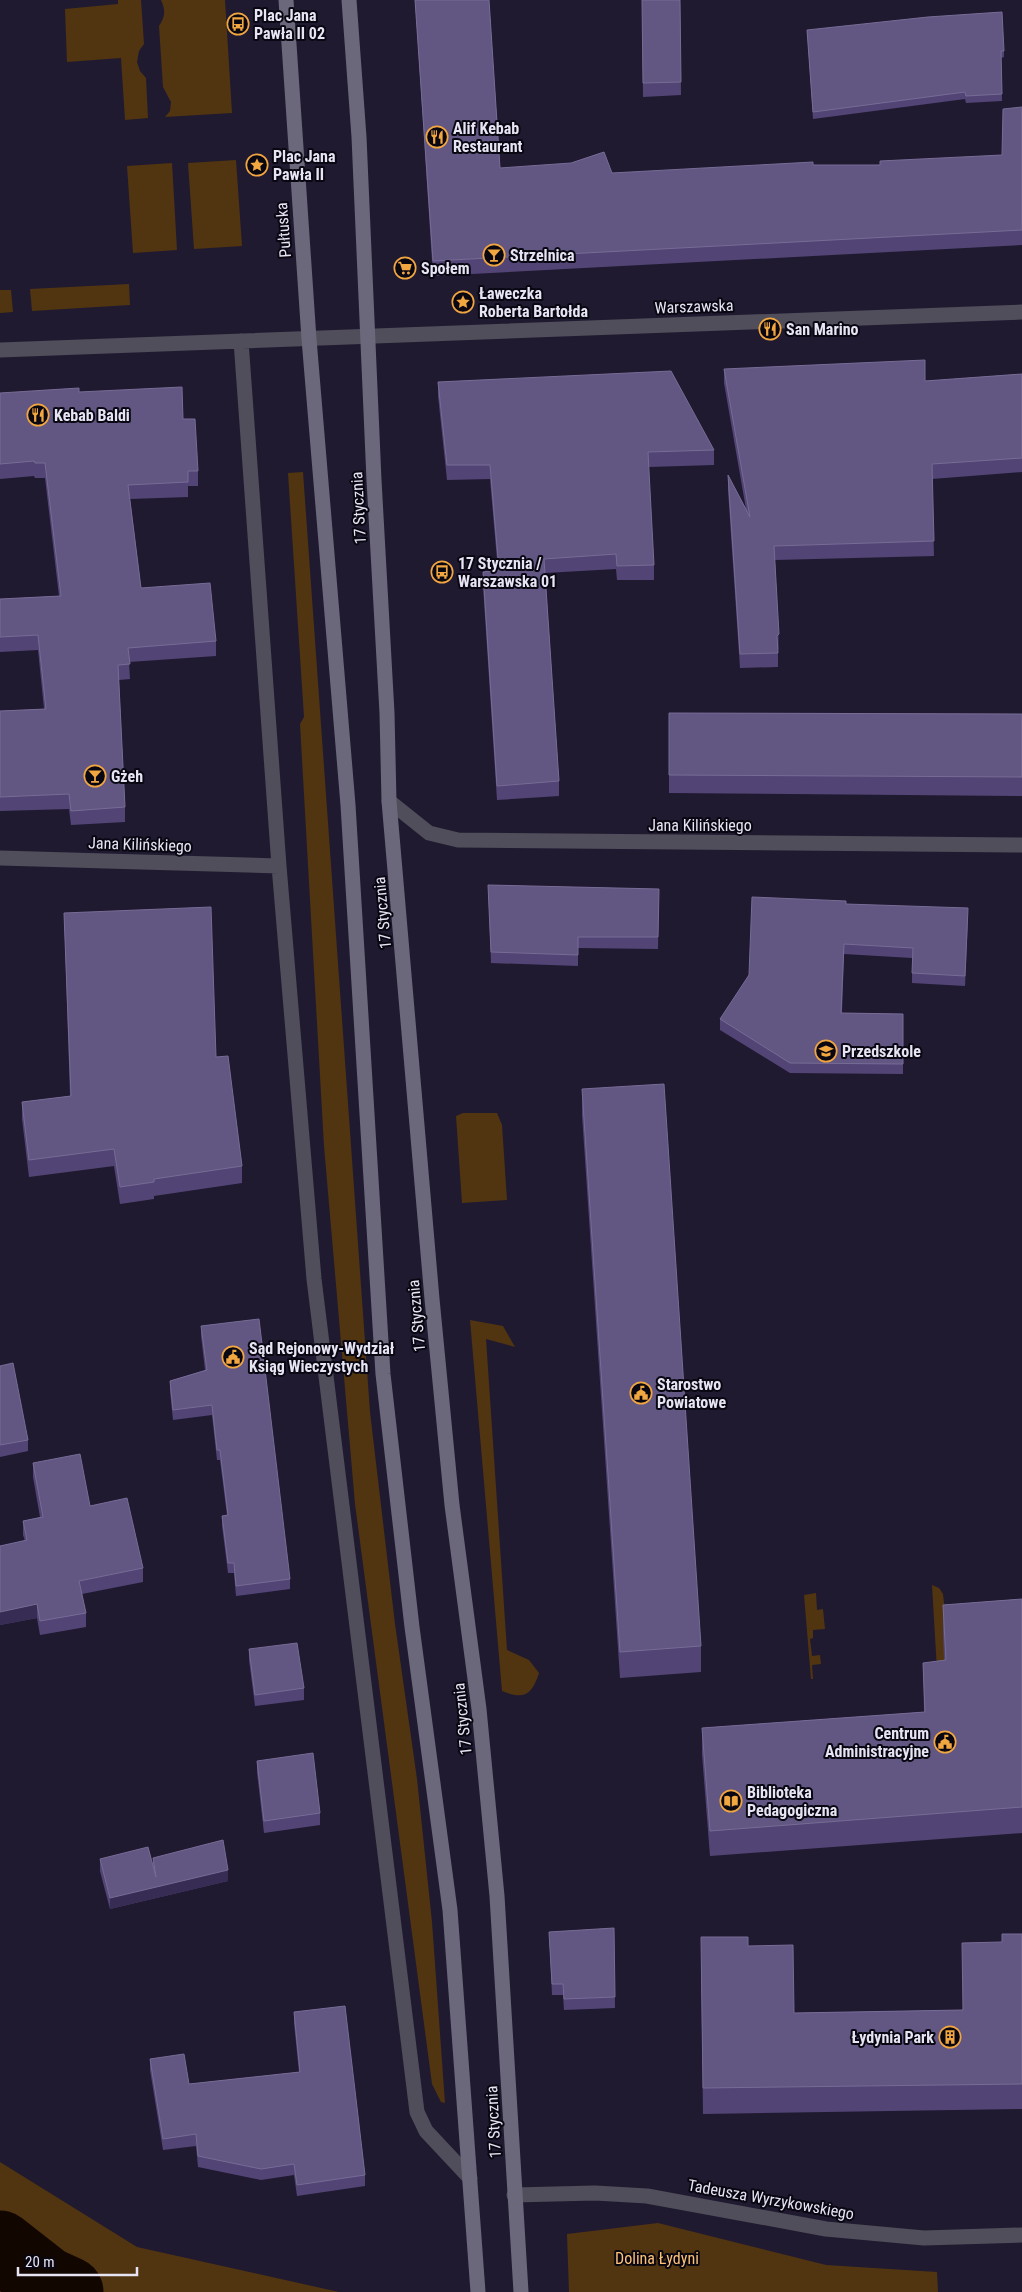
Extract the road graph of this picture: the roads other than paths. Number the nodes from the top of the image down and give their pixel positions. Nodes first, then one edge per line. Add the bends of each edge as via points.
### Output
1 (286, 0) edge
2 (349, 0) edge
3 (1022, 312) edge
4 (368, 336) junction
5 (309, 338) junction
6 (241, 341) junction
7 (0, 350) edge
8 (390, 801) junction
9 (1022, 844) edge
10 (0, 858) edge
11 (279, 866) junction
12 (470, 2178) junction
13 (514, 2196) junction
14 (1022, 2235) edge
15 (478, 2290) edge
16 (521, 2292) edge

1 - 5 main road, Pułtuska
2 - 4 main road
3 - 4 street, Warszawska
4 - 5 street
4 - 8 main road, 17 Stycznia
5 - 6 street
5 - 12 main road, 17 Stycznia via 348,805 383,1374 412,1627 450,1910
6 - 7 street
6 - 11 street
8 - 9 street, Jana Kilińskiego via 429,833 458,840
8 - 13 main road, 17 Stycznia via 452,1505 479,1709 496,1886
10 - 11 street, Jana Kilińskiego
11 - 12 street via 314,1279 417,2112 426,2131
12 - 15 main road, 17 Stycznia
13 - 14 street, Tadeusza Wyrzykowskiego via 595,2193 647,2196 826,2229 924,2238
13 - 16 main road, 17 Stycznia

